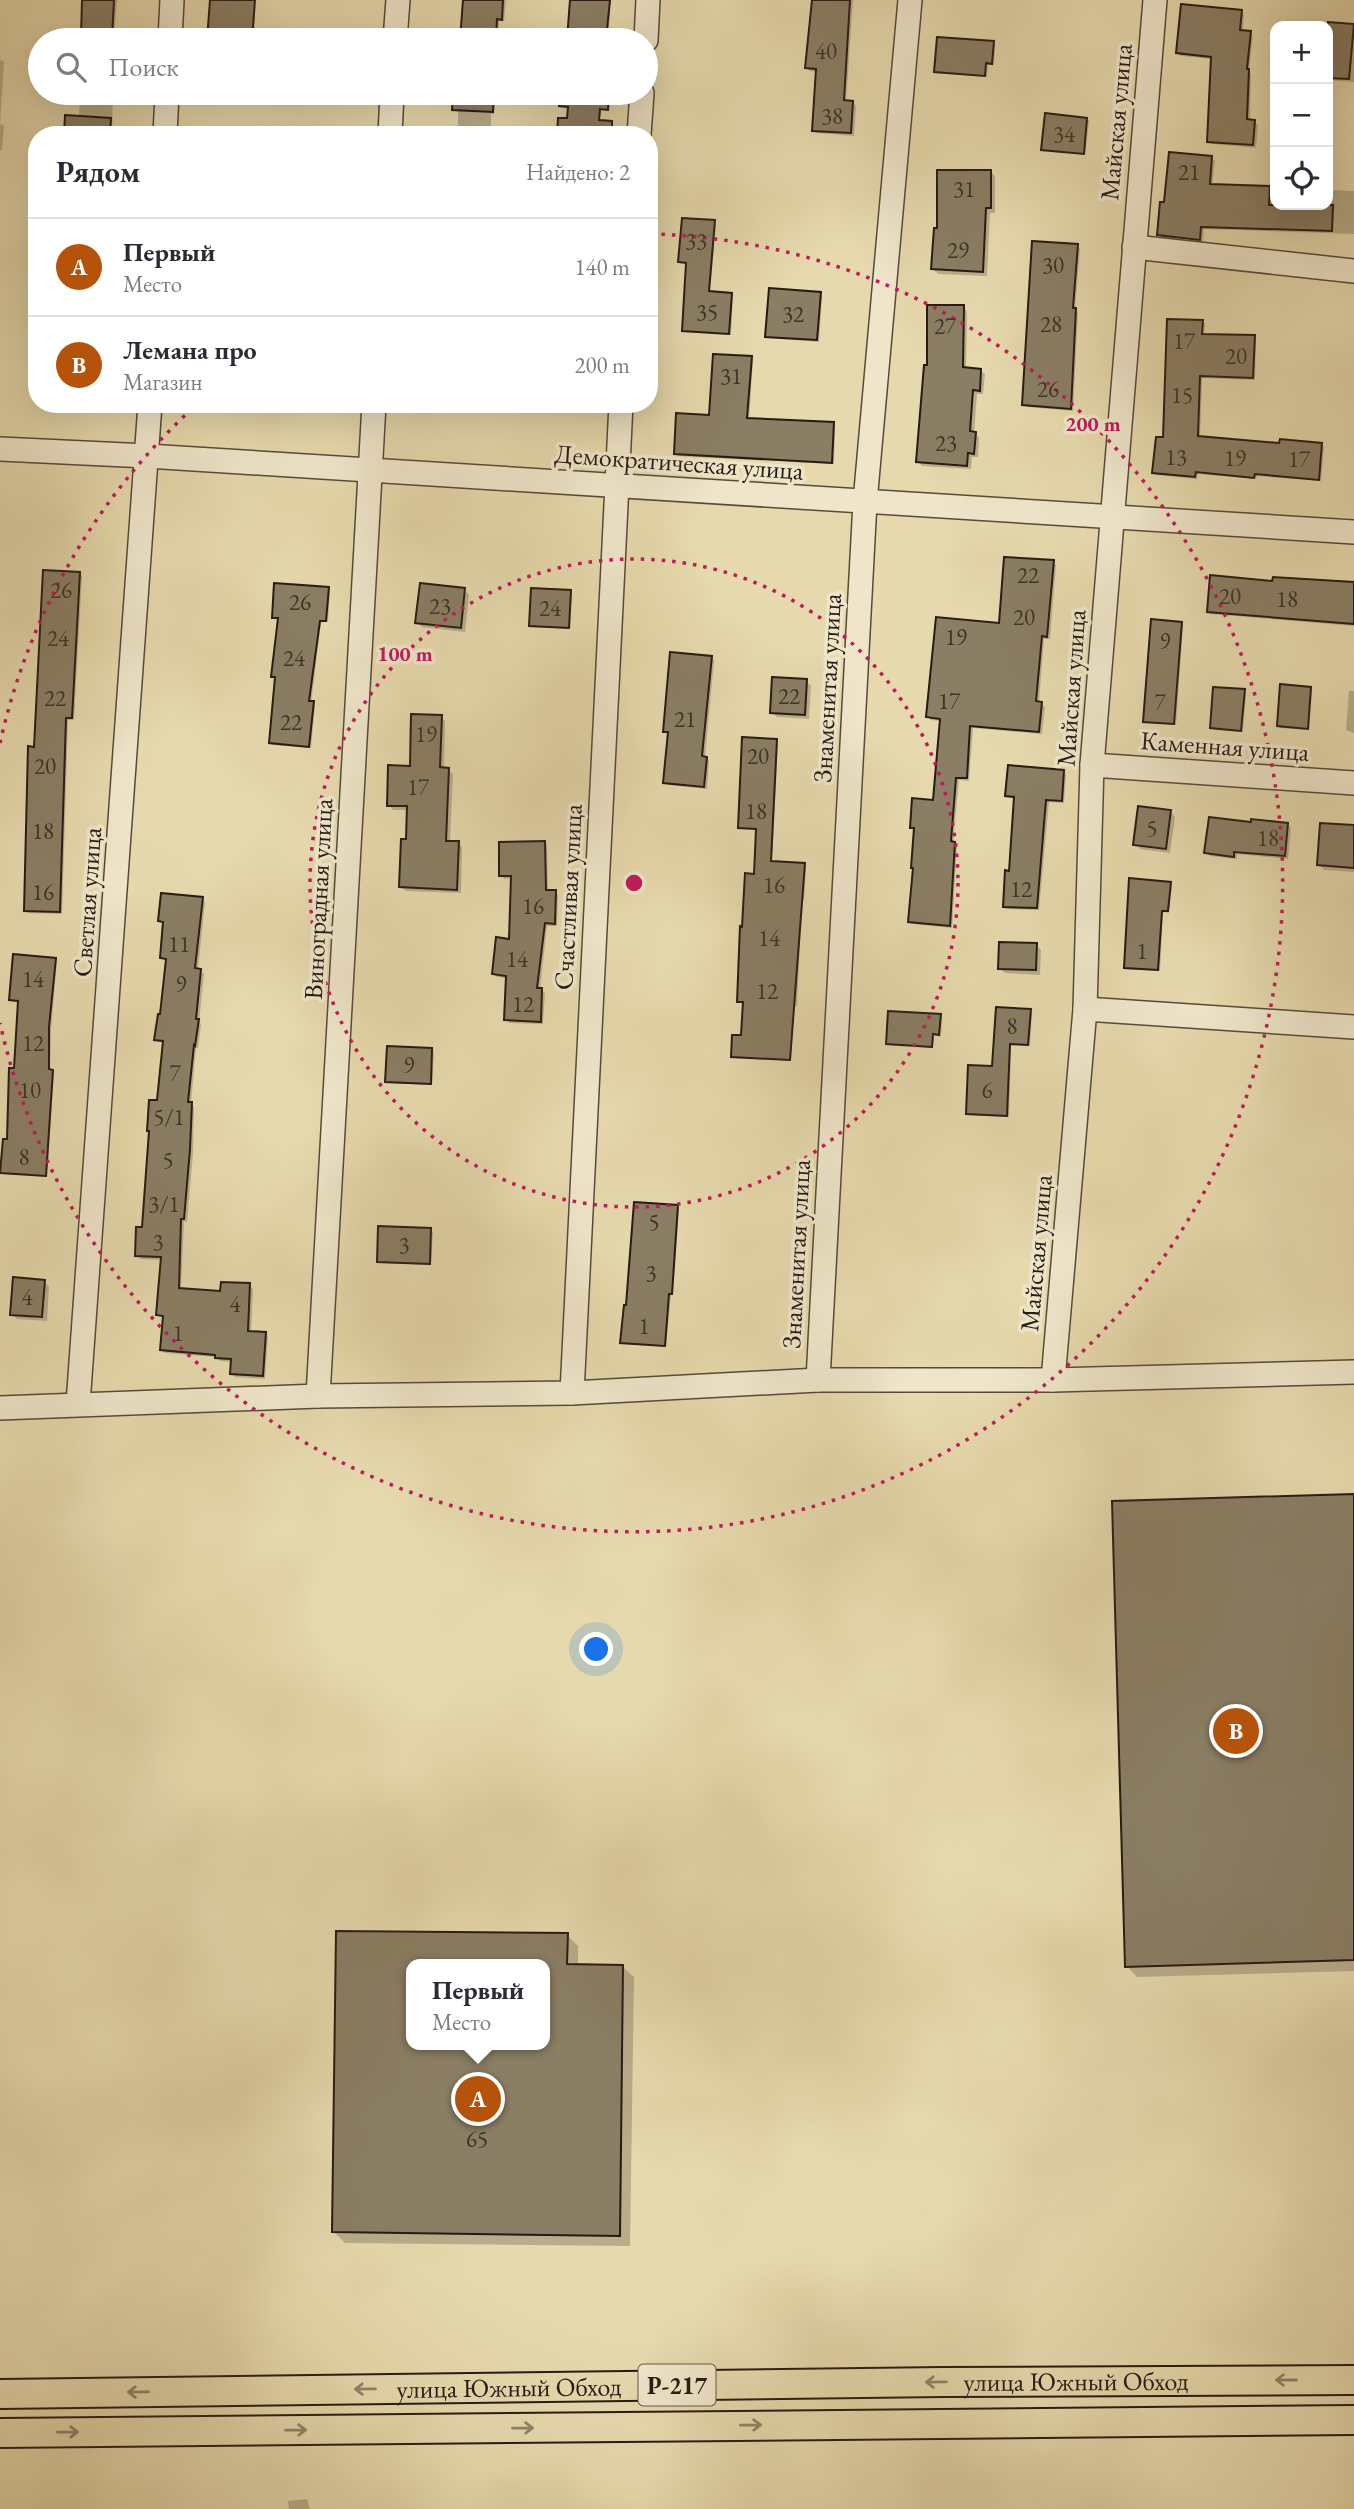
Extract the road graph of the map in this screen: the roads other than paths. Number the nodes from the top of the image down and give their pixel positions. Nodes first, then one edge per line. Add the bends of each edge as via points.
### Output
1 (172, 0) edge
2 (398, 0) edge
3 (648, 0) edge
4 (910, 0) edge
5 (1154, 0) edge
6 (171, 28) edge
7 (397, 28) edge
8 (647, 28) edge
9 (166, 105) edge
10 (391, 105) edge
11 (641, 105) edge
12 (165, 126) edge
13 (390, 126) edge
14 (640, 126) edge
15 (1134, 247) junction
16 (1354, 271) edge
17 (149, 413) edge
18 (373, 413) edge
19 (620, 413) edge
20 (0, 449) edge
21 (147, 456) junction
22 (370, 470) junction
23 (616, 486) junction
24 (865, 502) junction
25 (1112, 517) junction
26 (1354, 532) edge
27 (1093, 765) junction
28 (1354, 783) edge
29 (1085, 1009) junction
30 (1354, 1027) edge
31 (1354, 1372) edge
32 (817, 1380) junction
33 (1053, 1380) junction
34 (572, 1393) junction
35 (318, 1396) junction
36 (78, 1404) junction
37 (0, 1408) edge
38 (1354, 2380) edge
39 (0, 2394) edge
40 (1354, 2420) edge
41 (0, 2433) edge

1 - 6 street
2 - 7 street
3 - 8 street
4 - 24 street, Знаменитая улица
5 - 15 street, Майская улица
9 - 12 street
10 - 13 street
11 - 14 street
15 - 16 street
15 - 25 street, Майская улица
17 - 21 street, Светлая улица
18 - 22 street, Виноградная улица
19 - 23 street, Счастливая улица
20 - 21 street, Демократическая улица
21 - 22 street, Демократическая улица
21 - 36 street, Светлая улица
22 - 23 street, Демократическая улица
22 - 35 street, Виноградная улица
23 - 24 street, Демократическая улица
23 - 34 street, Счастливая улица
24 - 25 street, Демократическая улица
24 - 32 street, Знаменитая улица
25 - 26 street, Демократическая улица
25 - 27 street, Майская улица
27 - 28 street, Каменная улица
27 - 29 street, Майская улица
29 - 30 street
29 - 33 street, Майская улица
31 - 33 street
32 - 33 street
32 - 34 street
34 - 35 street
35 - 36 street
36 - 37 street
38 -> 39 main road, улица Южный Обход / Р-217
41 -> 40 main road, улица Южный Обход / Р-217

